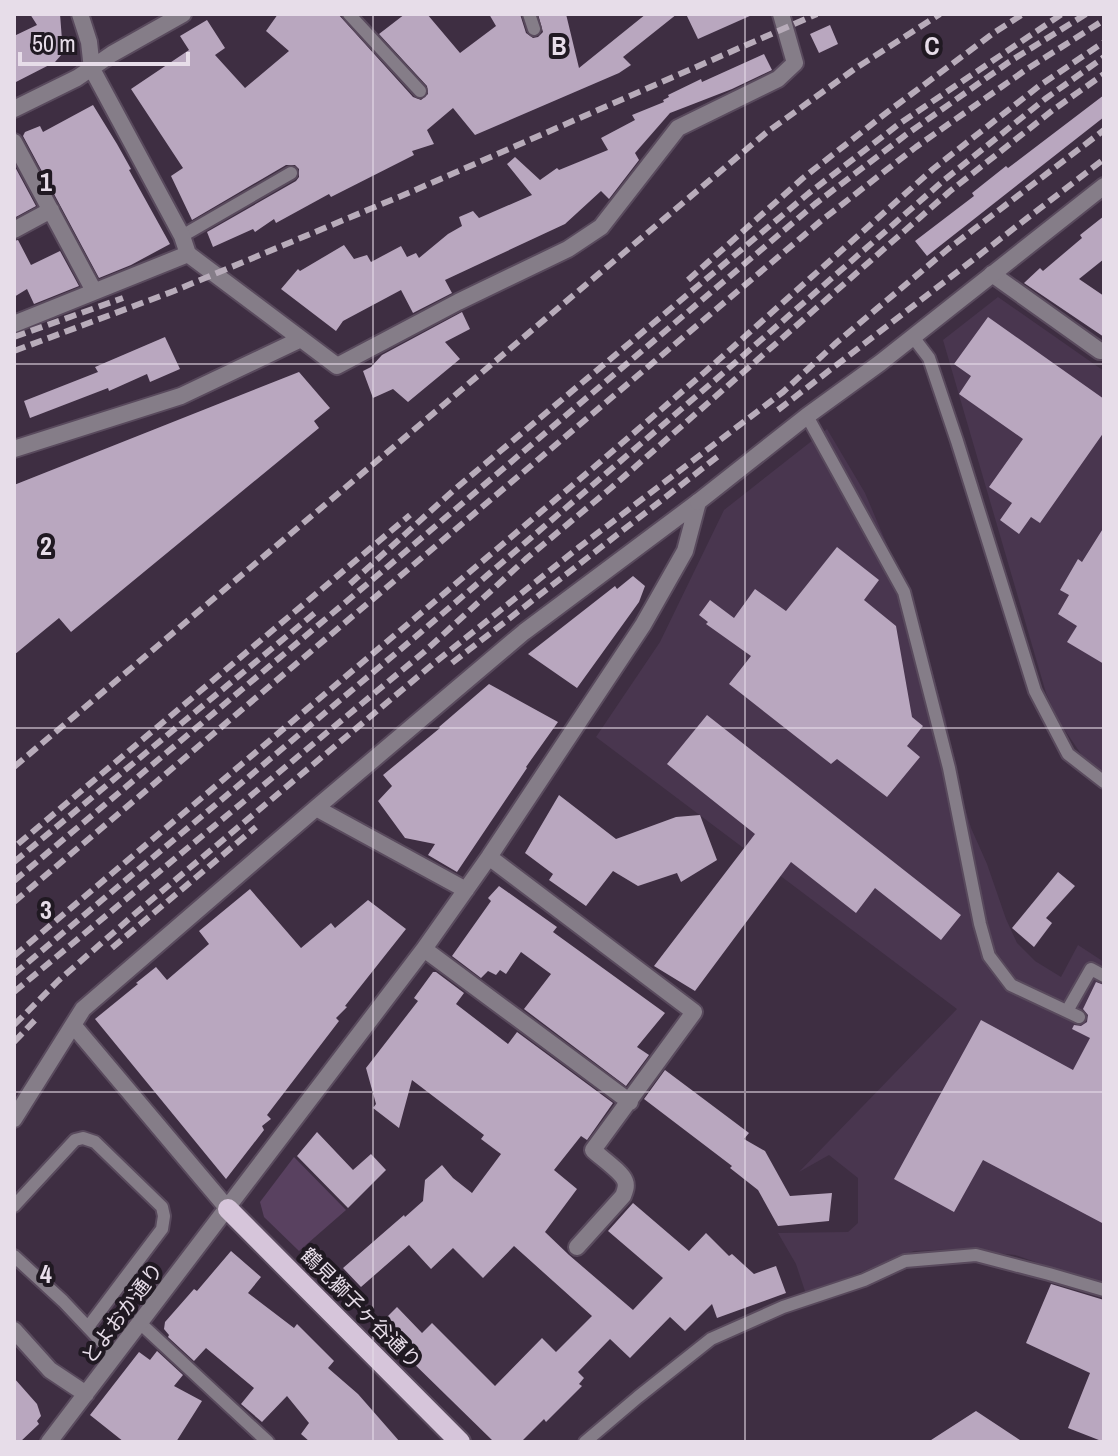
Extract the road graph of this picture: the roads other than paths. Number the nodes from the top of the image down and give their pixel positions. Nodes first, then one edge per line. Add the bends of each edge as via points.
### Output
1 (80, 14) edge
2 (183, 14) edge
3 (349, 14) edge
4 (529, 14) edge
5 (781, 14) edge
6 (534, 29) dead end
7 (92, 69) junction
8 (420, 91) dead end
9 (14, 109) edge
10 (14, 142) edge
11 (291, 173) dead end
12 (1104, 186) edge
13 (51, 210) junction
14 (14, 230) edge
15 (182, 236) junction
16 (188, 254) junction
17 (992, 274) junction
18 (94, 291) junction
19 (14, 324) edge
20 (913, 337) junction
21 (301, 339) junction
22 (1104, 351) edge
23 (807, 416) junction
24 (14, 449) edge
25 (698, 502) junction
26 (1104, 782) edge
27 (316, 808) junction
28 (489, 857) junction
29 (466, 890) junction
30 (424, 949) junction
31 (1104, 976) edge
32 (73, 1025) junction
33 (630, 1102) junction
34 (14, 1119) edge
35 (14, 1206) edge
36 (228, 1209) junction
37 (577, 1247) dead end
38 (14, 1256) edge
39 (1104, 1290) edge
40 (140, 1323) junction
41 (88, 1327) junction
42 (14, 1330) edge
43 (115, 1356) junction
44 (86, 1394) junction
45 (451, 1439) edge
46 (49, 1442) edge
47 (268, 1442) edge
48 (585, 1442) edge

1 - 7 street
2 - 7 street
3 - 8 lane
4 - 6 lane
5 - 21 street via 795,63 778,79 678,128 601,227 568,249 337,366
7 - 9 street
7 - 15 street
10 - 13 street
11 - 15 lane
12 - 17 street
13 - 14 street
13 - 18 street
15 - 16 street
16 - 18 street
16 - 21 street
17 - 20 street
17 - 22 street
18 - 19 street
20 - 23 street
20 - 26 lane via 929,358 1035,691 1068,754
21 - 24 street via 181,396
23 - 25 street
23 - 31 lane via 904,592 989,956 1011,985 1073,1014 1091,969
25 - 27 street via 524,632
25 - 28 street, とよおか通り via 685,551 643,625
27 - 29 street
27 - 32 street via 83,1009
28 - 29 street, とよおか通り
28 - 33 street via 694,1012
29 - 30 street, とよおか通り
30 - 33 street
30 - 36 street, とよおか通り
32 - 34 street
32 - 36 street
33 - 37 street via 593,1150 626,1182 623,1196
35 - 41 lane via 75,1140 83,1138 95,1142 162,1207 162,1229
36 - 40 street, とよおか通り
36 - 45 main road, 鶴見獅子ヶ谷通り
38 - 41 lane
39 - 48 lane via 976,1255 905,1261 711,1339
40 - 43 street, とよおか通り
40 - 47 lane
41 - 43 lane
42 - 44 street via 50,1370
43 - 44 street, とよおか通り
44 - 46 street, とよおか通り

